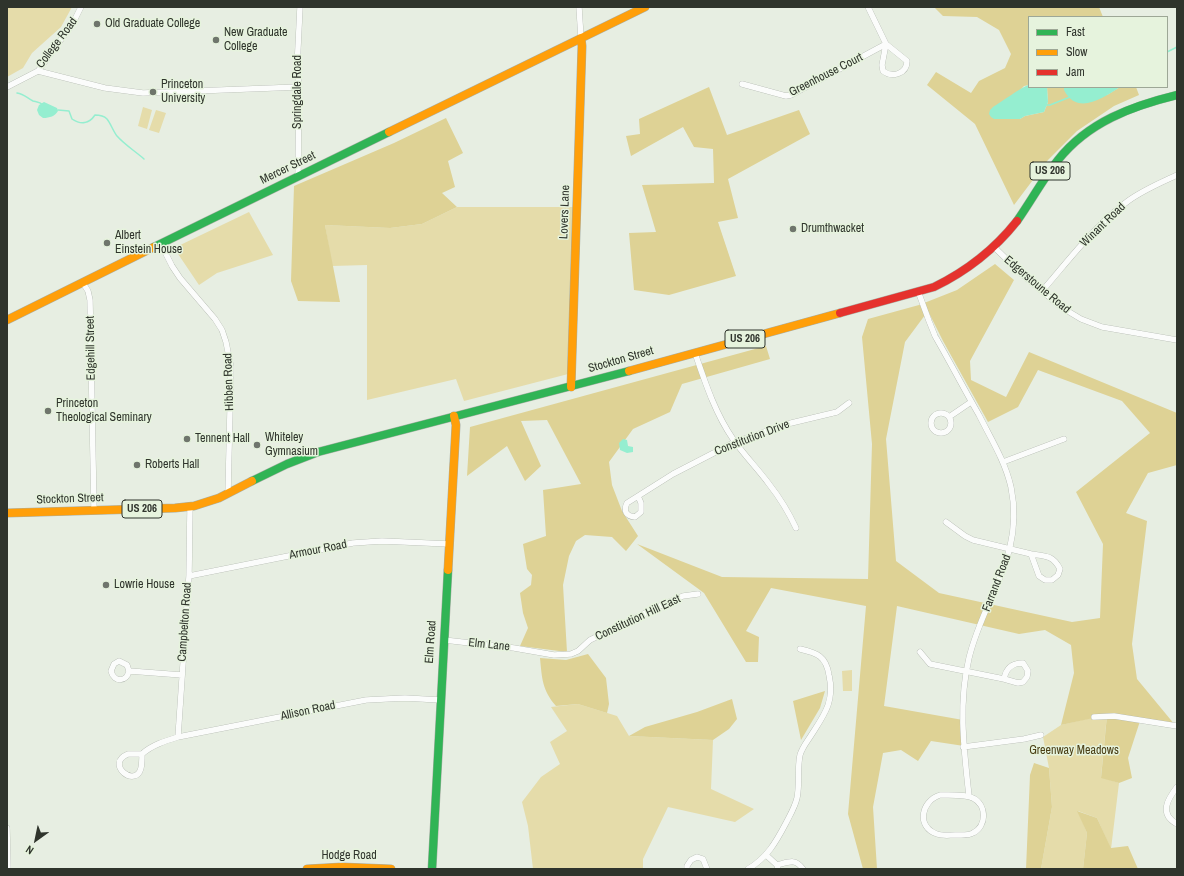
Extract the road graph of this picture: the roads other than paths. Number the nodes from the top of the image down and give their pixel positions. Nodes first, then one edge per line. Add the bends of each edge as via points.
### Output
1 (81, 7) edge
2 (300, 7) edge
3 (579, 7) edge
4 (645, 7) edge
5 (868, 7) edge
6 (581, 38) junction
7 (886, 44) junction
8 (38, 70) junction
9 (742, 84) dead end
10 (7, 87) edge
11 (299, 87) junction
12 (1177, 96) edge
13 (1177, 175) edge
14 (298, 176) junction
15 (161, 244) junction
16 (993, 246) junction
17 (83, 283) junction
18 (918, 291) junction
19 (1042, 291) junction
20 (7, 320) edge
21 (1177, 340) edge
22 (695, 353) junction
23 (571, 387) junction
24 (971, 402) junction
25 (849, 403) dead end
26 (454, 416) junction
27 (949, 417) dead end
28 (1064, 439) dead end
29 (735, 442) junction
30 (1003, 462) junction
31 (228, 494) junction
32 (638, 496) dead end
33 (190, 507) junction
34 (94, 510) junction
35 (7, 513) edge
36 (946, 522) dead end
37 (796, 528) dead end
38 (449, 544) junction
39 (1010, 548) junction
40 (1031, 554) junction
41 (189, 576) junction
42 (698, 594) dead end
43 (444, 640) junction
44 (800, 649) dead end
45 (534, 651) joint
46 (920, 652) dead end
47 (129, 671) dead end
48 (966, 672) junction
49 (182, 675) junction
50 (1004, 679) junction
51 (440, 700) junction
52 (1094, 716) dead end
53 (1177, 726) edge
54 (1041, 735) dead end
55 (178, 737) junction
56 (963, 747) junction
57 (142, 754) junction
58 (1177, 788) edge
59 (969, 796) junction
60 (1177, 824) edge
61 (7, 828) edge
62 (766, 855) junction
63 (777, 867) edge
64 (8, 869) edge
65 (307, 869) edge
66 (390, 869) edge
67 (432, 869) edge
68 (687, 869) edge
69 (707, 869) edge
70 (748, 869) edge
71 (803, 869) edge

1 - 8 street, College Road via 74,23
2 - 11 street, Springdale Road via 297,68
3 - 6 street
4 - 6 main road, Mercer Street
5 - 7 street
6 - 14 main road, Mercer Street
6 - 23 main road, Lovers Lane
7 - 7 street via 906,59 907,67 903,72 891,74 883,71
7 - 9 street, Greenhouse Court via 791,95 786,96
8 - 10 street, College Road
8 - 11 street via 105,88 144,93
11 - 14 street, Springdale Road
12 - 16 main road, Stockton Street / US 206 via 1142,104 1120,113 1080,138 1058,160 1017,220
13 - 19 street, Winant Road via 1139,193 1113,213
14 - 15 main road, Mercer Street
15 - 17 main road, Mercer Street
15 - 31 street, Hibben Road via 180,278 215,318 226,342 230,367
16 - 18 main road, Stockton Street / US 206 via 958,275 934,287
16 - 19 street, Edgerstoune Road
17 - 20 main road, Mercer Street
17 - 34 street, Edgehill Street via 90,300
18 - 22 main road, Stockton Street / US 206
18 - 24 street, Farrand Road via 935,336
19 - 21 street, Edgerstoune Road via 1070,313 1090,323
22 - 23 main road, Stockton Street / US 206
22 - 29 street via 718,413
23 - 26 main road, Stockton Street / US 206
24 - 27 street
24 - 30 street, Farrand Road
25 - 29 street, Constitution Drive via 837,412 787,424
26 - 31 main road, Stockton Street / US 206 via 318,452 287,464
26 - 38 main road, Elm Road via 456,425
28 - 30 street
29 - 32 street, Constitution Drive via 686,466
29 - 37 street via 780,500
30 - 39 street, Farrand Road via 1013,500
31 - 33 main road, Stockton Street / US 206
33 - 34 main road, Stockton Street / US 206
33 - 41 street, Campbelton Road
34 - 35 main road, Stockton Street / US 206
36 - 39 street via 973,540
38 - 41 street, Armour Road via 382,541 353,543
38 - 43 main road, Elm Road
39 - 40 street
39 - 48 street, Farrand Road via 1000,581 974,641
40 - 40 street via 1039,576 1045,580 1052,580 1058,575 1060,569 1050,557
41 - 49 street, Campbelton Road
42 - 45 street, Constitution Hill East via 683,596 664,604 590,640 571,654 554,655
43 - 45 street, Elm Lane
43 - 51 main road, Elm Road
44 - 62 street via 815,653 823,659 831,686 830,701 803,747 794,808 775,844
46 - 48 street via 930,664
47 - 49 street
48 - 50 street
48 - 56 street, Farrand Road via 962,707
49 - 55 street, Campbelton Road
50 - 50 street via 1023,682 1027,677 1026,666 1023,663 1012,665
51 - 55 street, Allison Road via 366,700
51 - 67 main road, Elm Road
52 - 53 street via 1114,716
54 - 56 street
55 - 57 street, Allison Road via 158,744
56 - 59 street, Farrand Road
57 - 57 street via 128,754 122,758 122,772 130,776 138,773 142,767
58 - 60 street via 1168,800 1166,809 1170,819
59 - 59 street via 978,801 984,810 983,821 977,830 967,835 941,835 928,828 923,814 930,800 940,795
61 - 64 street
62 - 63 street
62 - 70 street
63 - 71 street via 795,861
65 - 66 main road, Hodge Road
68 - 69 street via 691,860 697,857 703,859

